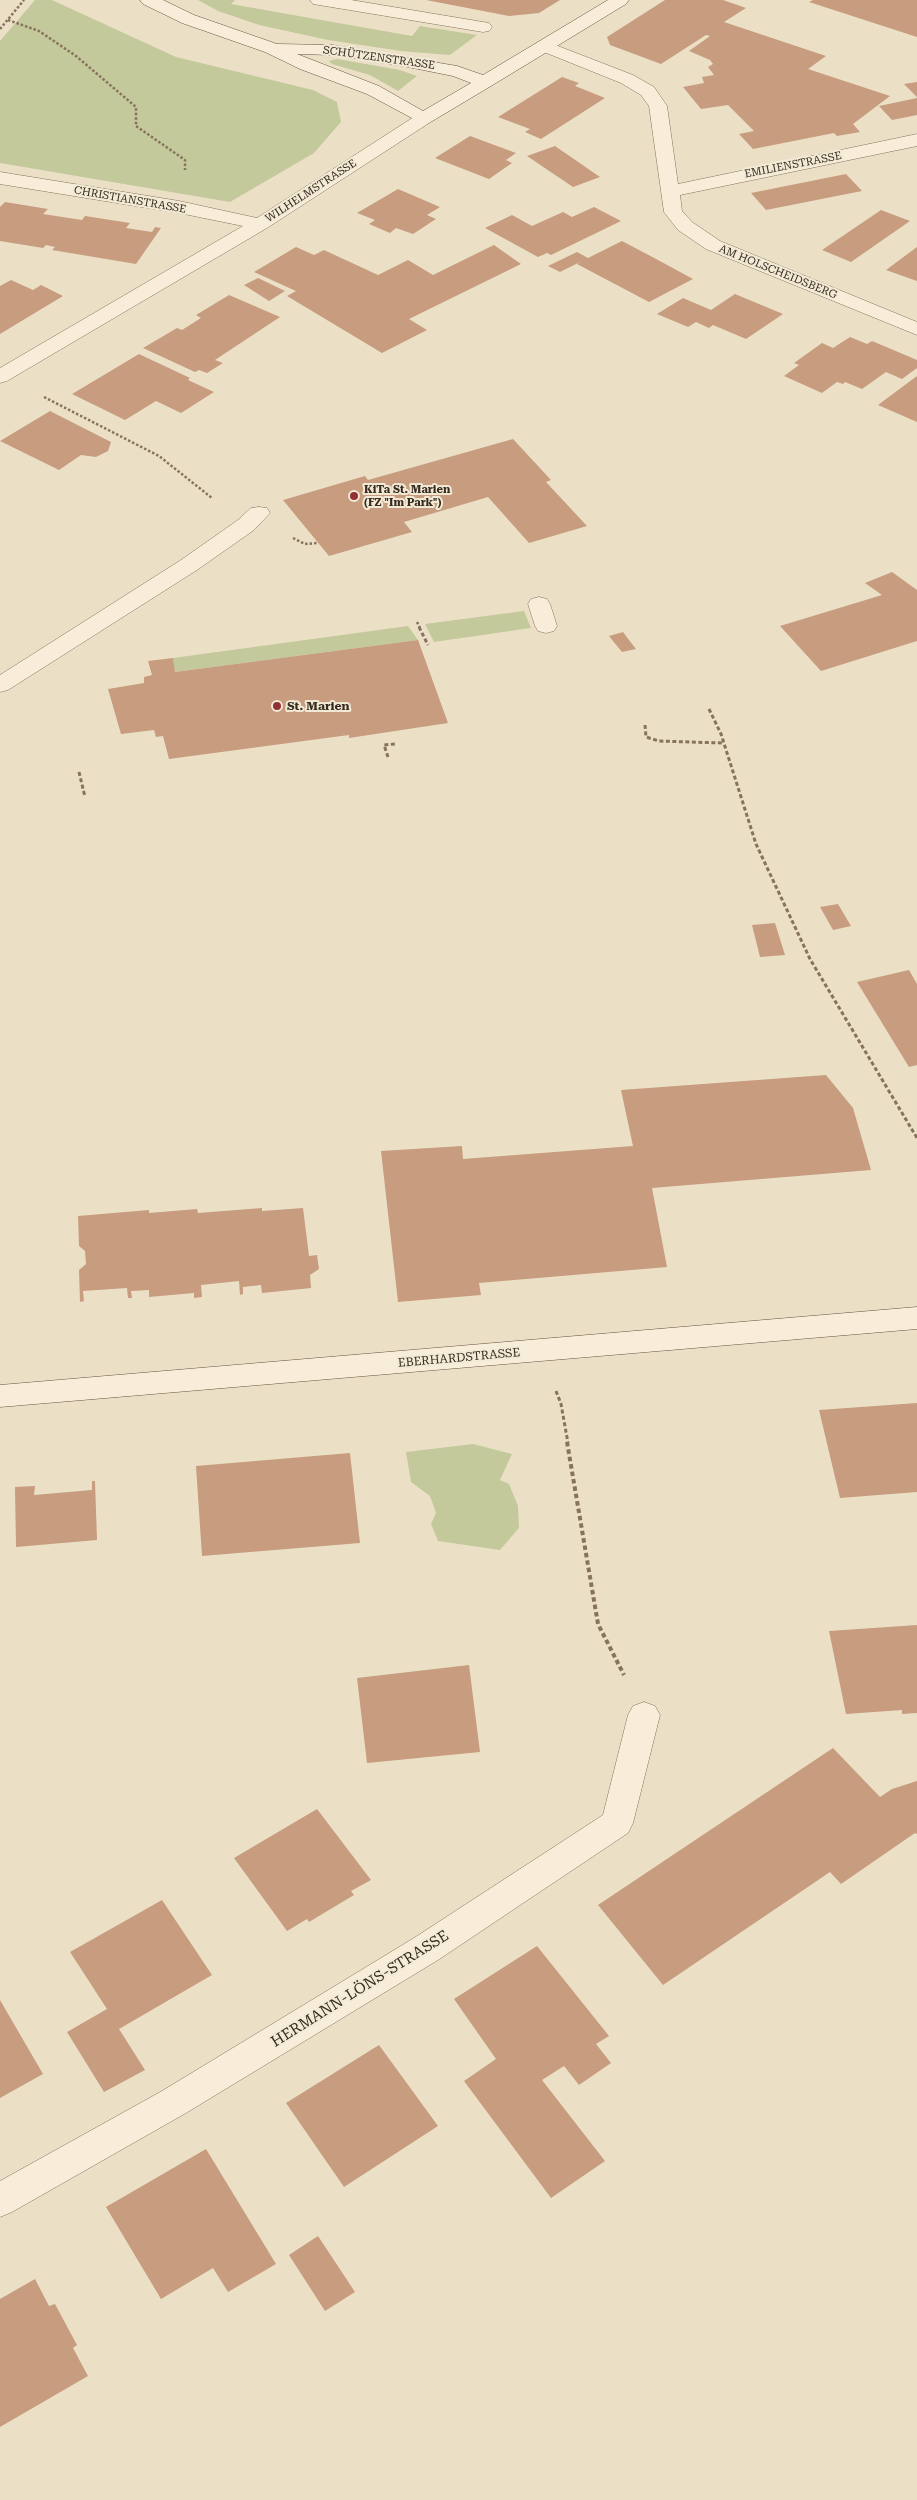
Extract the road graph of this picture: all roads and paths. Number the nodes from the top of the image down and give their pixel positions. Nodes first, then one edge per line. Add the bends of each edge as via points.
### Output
1 (24, 0) edge
2 (149, 0) edge
3 (319, 0) edge
4 (620, 0) edge
5 (8, 20) junction
6 (483, 27) dead end
7 (0, 29) edge
8 (545, 46) junction
9 (271, 48) junction
10 (485, 82) junction
11 (423, 119) junction
12 (917, 140) edge
13 (0, 178) edge
14 (669, 192) junction
15 (179, 207) junction
16 (260, 224) junction
17 (917, 329) edge
18 (0, 377) edge
19 (42, 396) dead end
20 (253, 519) joint
21 (539, 604) dead end
22 (417, 622) dead end
23 (546, 626) dead end
24 (428, 645) dead end
25 (0, 685) edge
26 (709, 709) dead end
27 (645, 725) dead end
28 (722, 743) junction
29 (395, 744) dead end
30 (388, 758) dead end
31 (79, 772) dead end
32 (85, 797) dead end
33 (917, 1138) edge
34 (917, 1318) edge
35 (0, 1396) edge
36 (566, 1433) dead end
37 (644, 1715) joint
38 (0, 2200) edge

1 - 5 path
2 - 9 street, SCHÜTZENSTRASSE via 230,35
3 - 6 street
4 - 8 street, WILHELMSTRASSE
5 - 7 path
5 - 15 path via 40,31 76,56 136,107 136,126 185,160 186,179
8 - 10 street, WILHELMSTRASSE
8 - 14 street, AM HOLSCHEIDSBERG via 627,79 648,91 658,106
9 - 10 street, SCHÜTZENSTRASSE via 332,50 403,60 457,71
9 - 11 street, SCHÜTZENSTRASSE via 373,90
10 - 11 street, WILHELMSTRASSE
11 - 16 street, WILHELMSTRASSE
12 - 14 street, EMILIENSTRASSE
13 - 15 street, CHRISTIANSTRASSE
14 - 17 street, AM HOLSCHEIDSBERG via 673,212 685,226 713,245
15 - 16 street, CHRISTIANSTRASSE
16 - 18 street, WILHELMSTRASSE
19 - 20 path via 160,456
20 - 25 street via 189,565
21 - 23 street
22 - 24 path
26 - 28 path
27 - 28 path via 646,737 659,741
28 - 33 path via 756,844 810,959
29 - 30 path via 384,744
31 - 32 path
34 - 35 street, EBERHARDSTRASSE
36 - 37 path via 598,1624
37 - 38 street, HERMANN-LÖNS-STRASSE via 617,1823 426,1949 174,2102

